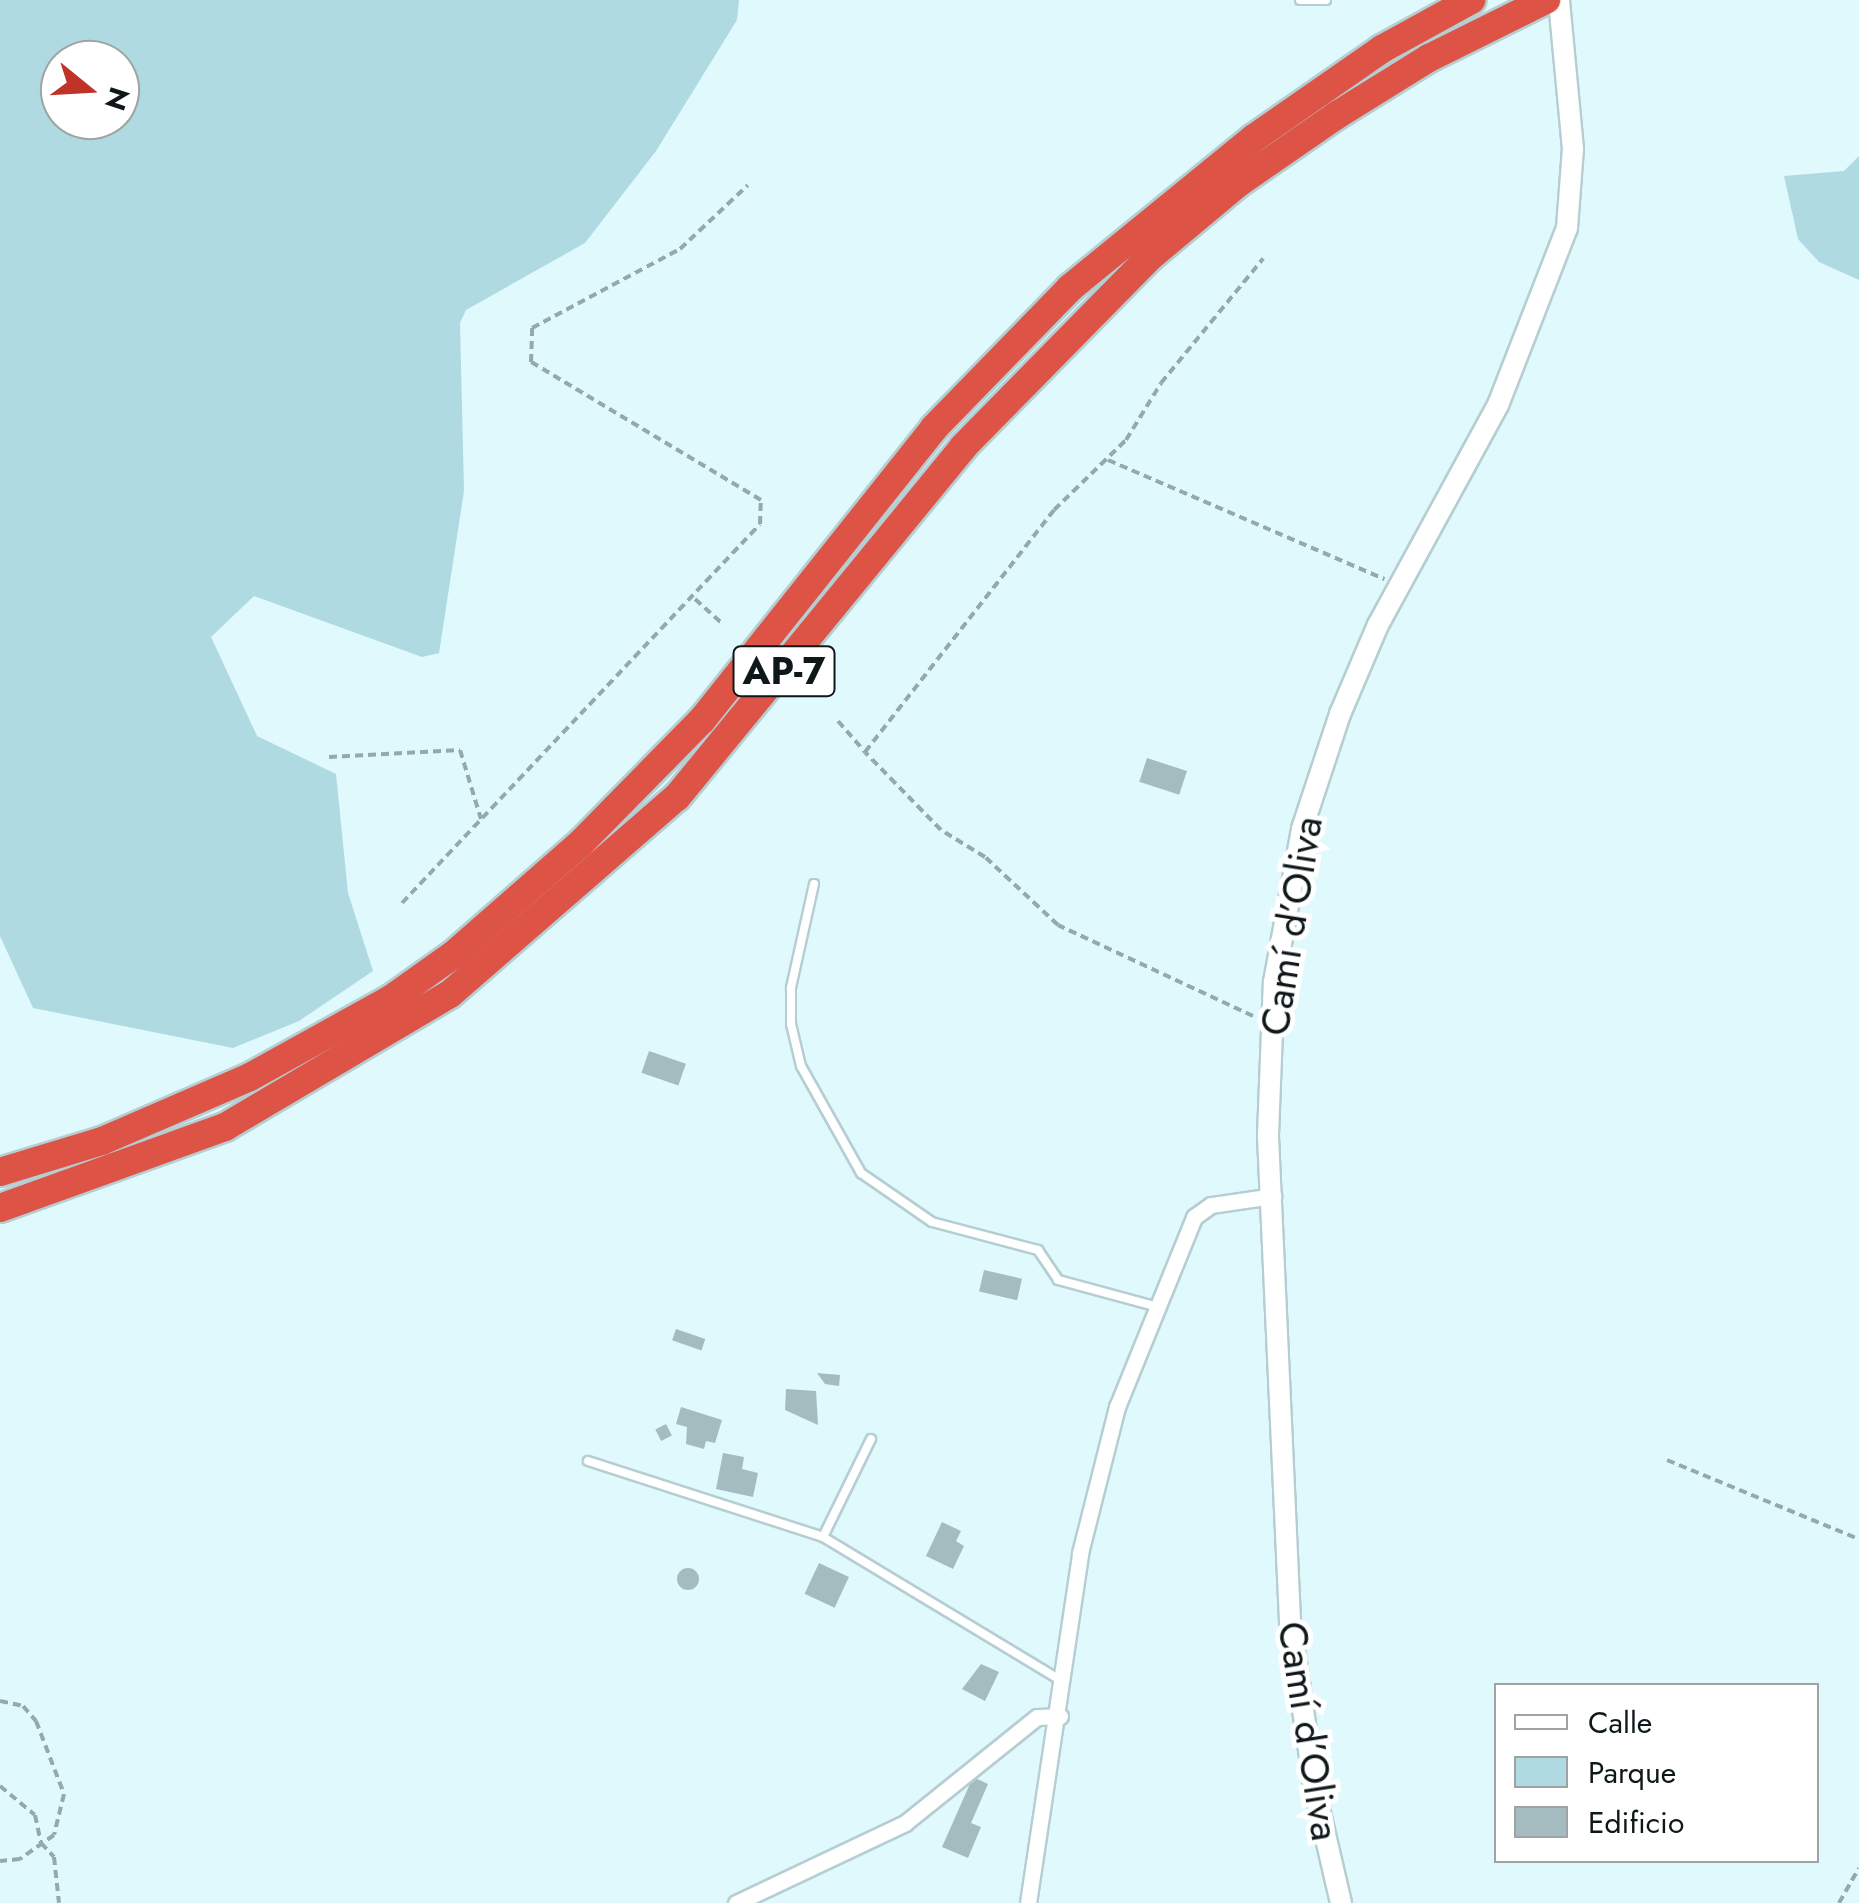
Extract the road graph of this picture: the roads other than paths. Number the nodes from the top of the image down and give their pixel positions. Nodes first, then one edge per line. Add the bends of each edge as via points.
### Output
1 (1300, 0) edge
2 (1326, 0) edge
3 (1471, 0) edge
4 (1546, 0) edge
5 (1559, 0) edge
6 (814, 884) dead end
7 (0, 1172) edge
8 (1272, 1196) junction
9 (0, 1208) edge
10 (1160, 1308) junction
11 (871, 1439) dead end
12 (588, 1461) dead end
13 (823, 1537) junction
14 (1065, 1683) junction
15 (1060, 1716) junction
16 (736, 1903) edge
17 (1028, 1903) edge
18 (1341, 1903) edge

1 - 2 lane
3 - 7 highway, AP-7 via 1382,49 1254,138 1070,288 934,428 702,720 580,844 452,955 391,999 250,1077 120,1134
4 - 9 highway, AP-7 via 1428,58 1265,164 1099,304 963,446 677,797 450,994 225,1127
5 - 8 street, Camí d’Oliva via 1573,149 1562,245 1498,405 1357,669 1302,829 1271,1025
6 - 10 lane via 791,988 791,1024 801,1066 861,1173 932,1222 1038,1250 1058,1280
8 - 10 street via 1212,1205 1194,1217
8 - 18 street, Camí d’Oliva via 1290,1621 1315,1791
10 - 14 street via 1098,1467
11 - 13 lane
12 - 13 lane
13 - 14 lane
14 - 15 street
15 - 16 street via 1037,1717 905,1823
15 - 17 street

